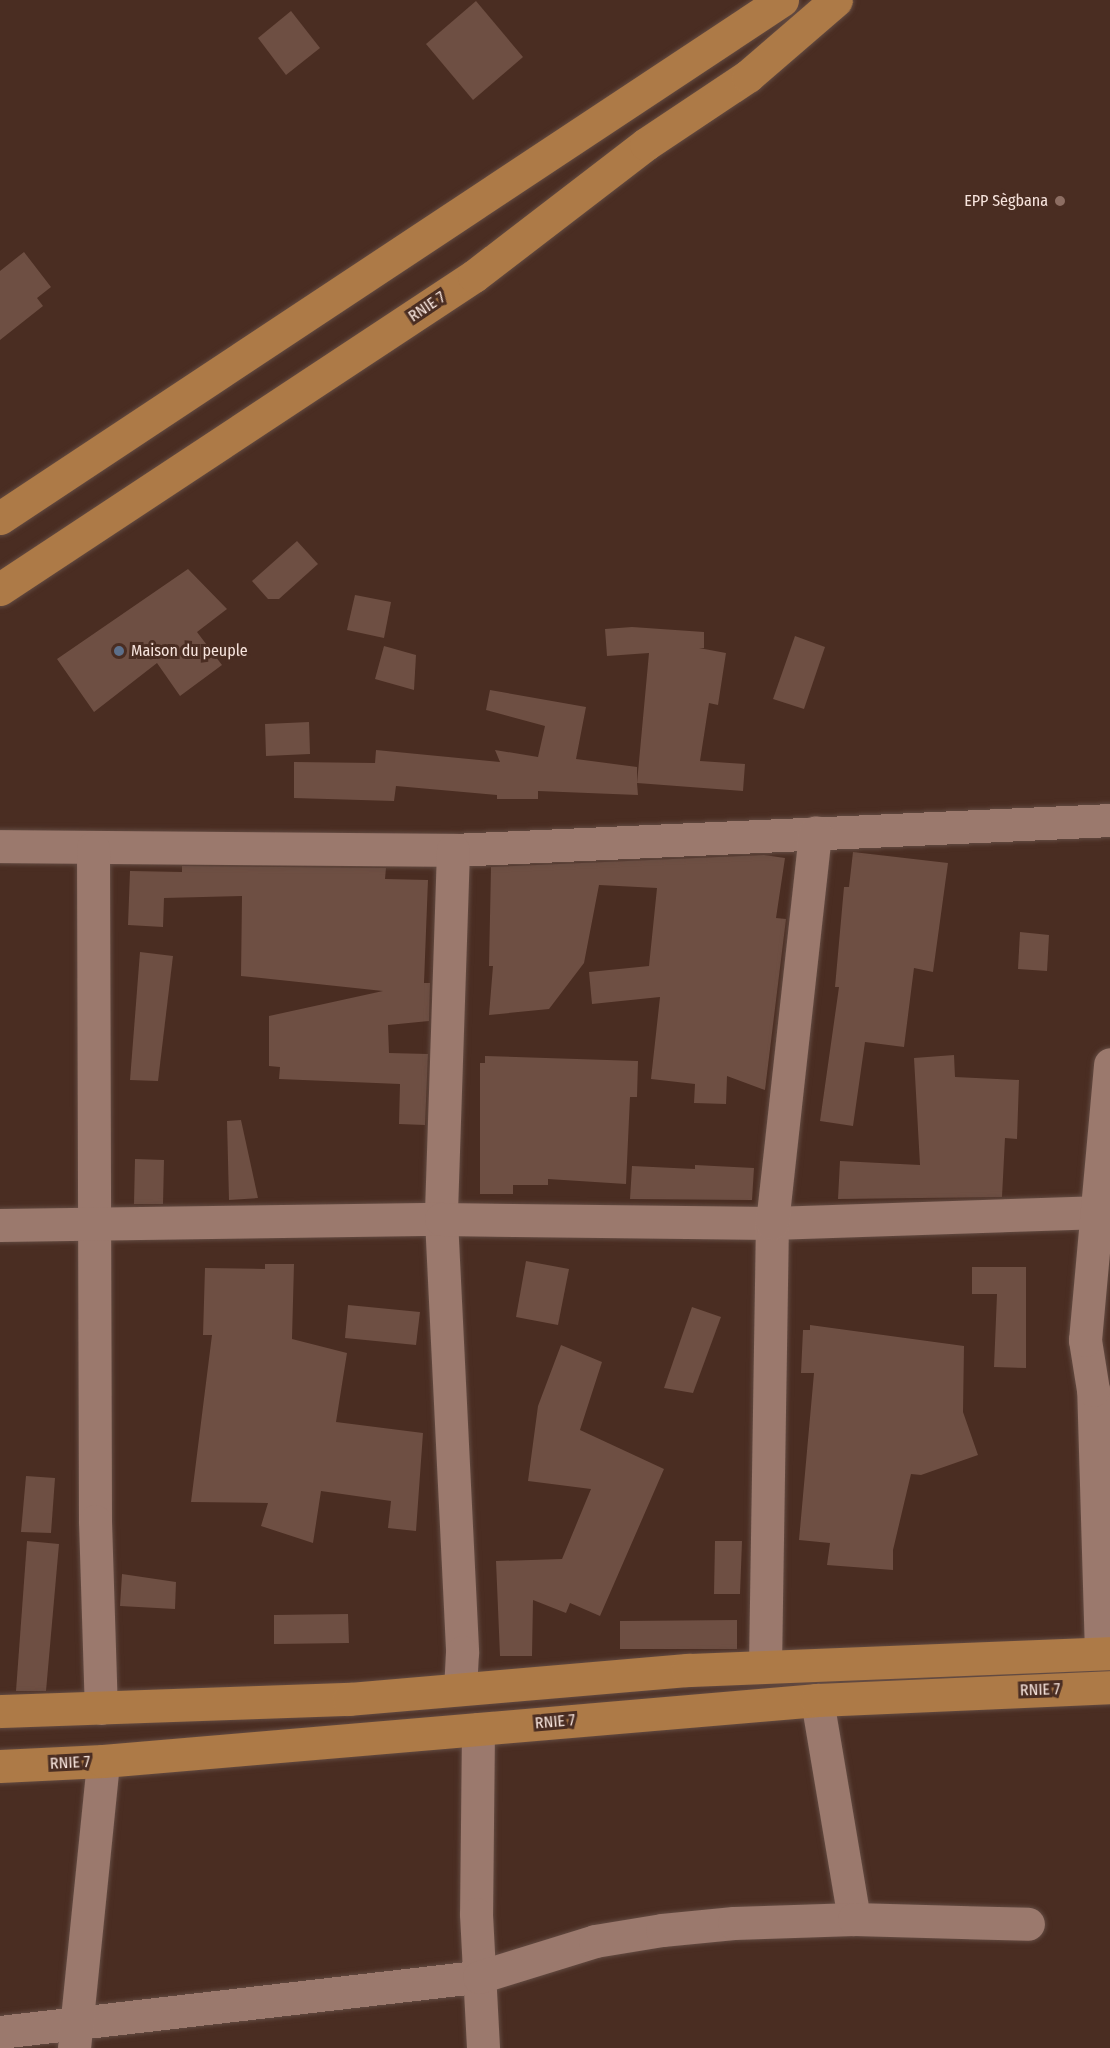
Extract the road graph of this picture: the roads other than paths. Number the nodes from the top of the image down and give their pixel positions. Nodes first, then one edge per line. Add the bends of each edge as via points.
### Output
1 (782, 0) edge
2 (836, 0) edge
3 (0, 518) edge
4 (0, 589) edge
5 (1110, 820) edge
6 (815, 832) junction
7 (0, 846) edge
8 (93, 848) junction
9 (453, 850) junction
10 (1110, 1064) edge
11 (1103, 1212) edge
12 (441, 1219) junction
13 (772, 1223) junction
14 (95, 1224) junction
15 (0, 1225) edge
16 (1106, 1653) edge
17 (765, 1666) junction
18 (1110, 1687) edge
19 (460, 1689) junction
20 (817, 1700) junction
21 (101, 1708) junction
22 (0, 1712) edge
23 (478, 1728) junction
24 (103, 1761) junction
25 (0, 1766) edge
26 (854, 1919) junction
27 (1028, 1924) dead end
28 (479, 1977) junction
29 (0, 2032) edge
30 (76, 2036) edge
31 (483, 2048) edge

1 - 3 main road
2 - 4 main road, RNIE 7 / RNIE 7 via 748,75 646,144 474,276
5 - 6 street
6 - 9 street
6 - 13 street
7 - 8 street
8 - 9 street
8 - 14 street
9 - 12 street
10 - 11 street
11 - 13 street
11 - 16 street via 1085,1340 1093,1390
12 - 13 street
12 - 14 street
12 - 19 street via 462,1652
13 - 17 street
14 - 15 street
14 - 21 street via 95,1521
16 - 17 main road
17 - 19 main road
18 - 20 main road, RNIE 7 / RNIE 7
19 - 21 main road via 349,1699
20 - 23 main road, RNIE 7 / RNIE 7
20 - 26 street
21 - 22 main road
23 - 24 main road, RNIE 7 / RNIE 7
23 - 28 street
24 - 25 main road, RNIE 7 / RNIE 7
24 - 30 street
26 - 27 street
26 - 28 street via 662,1930 595,1941
28 - 30 street
28 - 31 street
29 - 30 street

